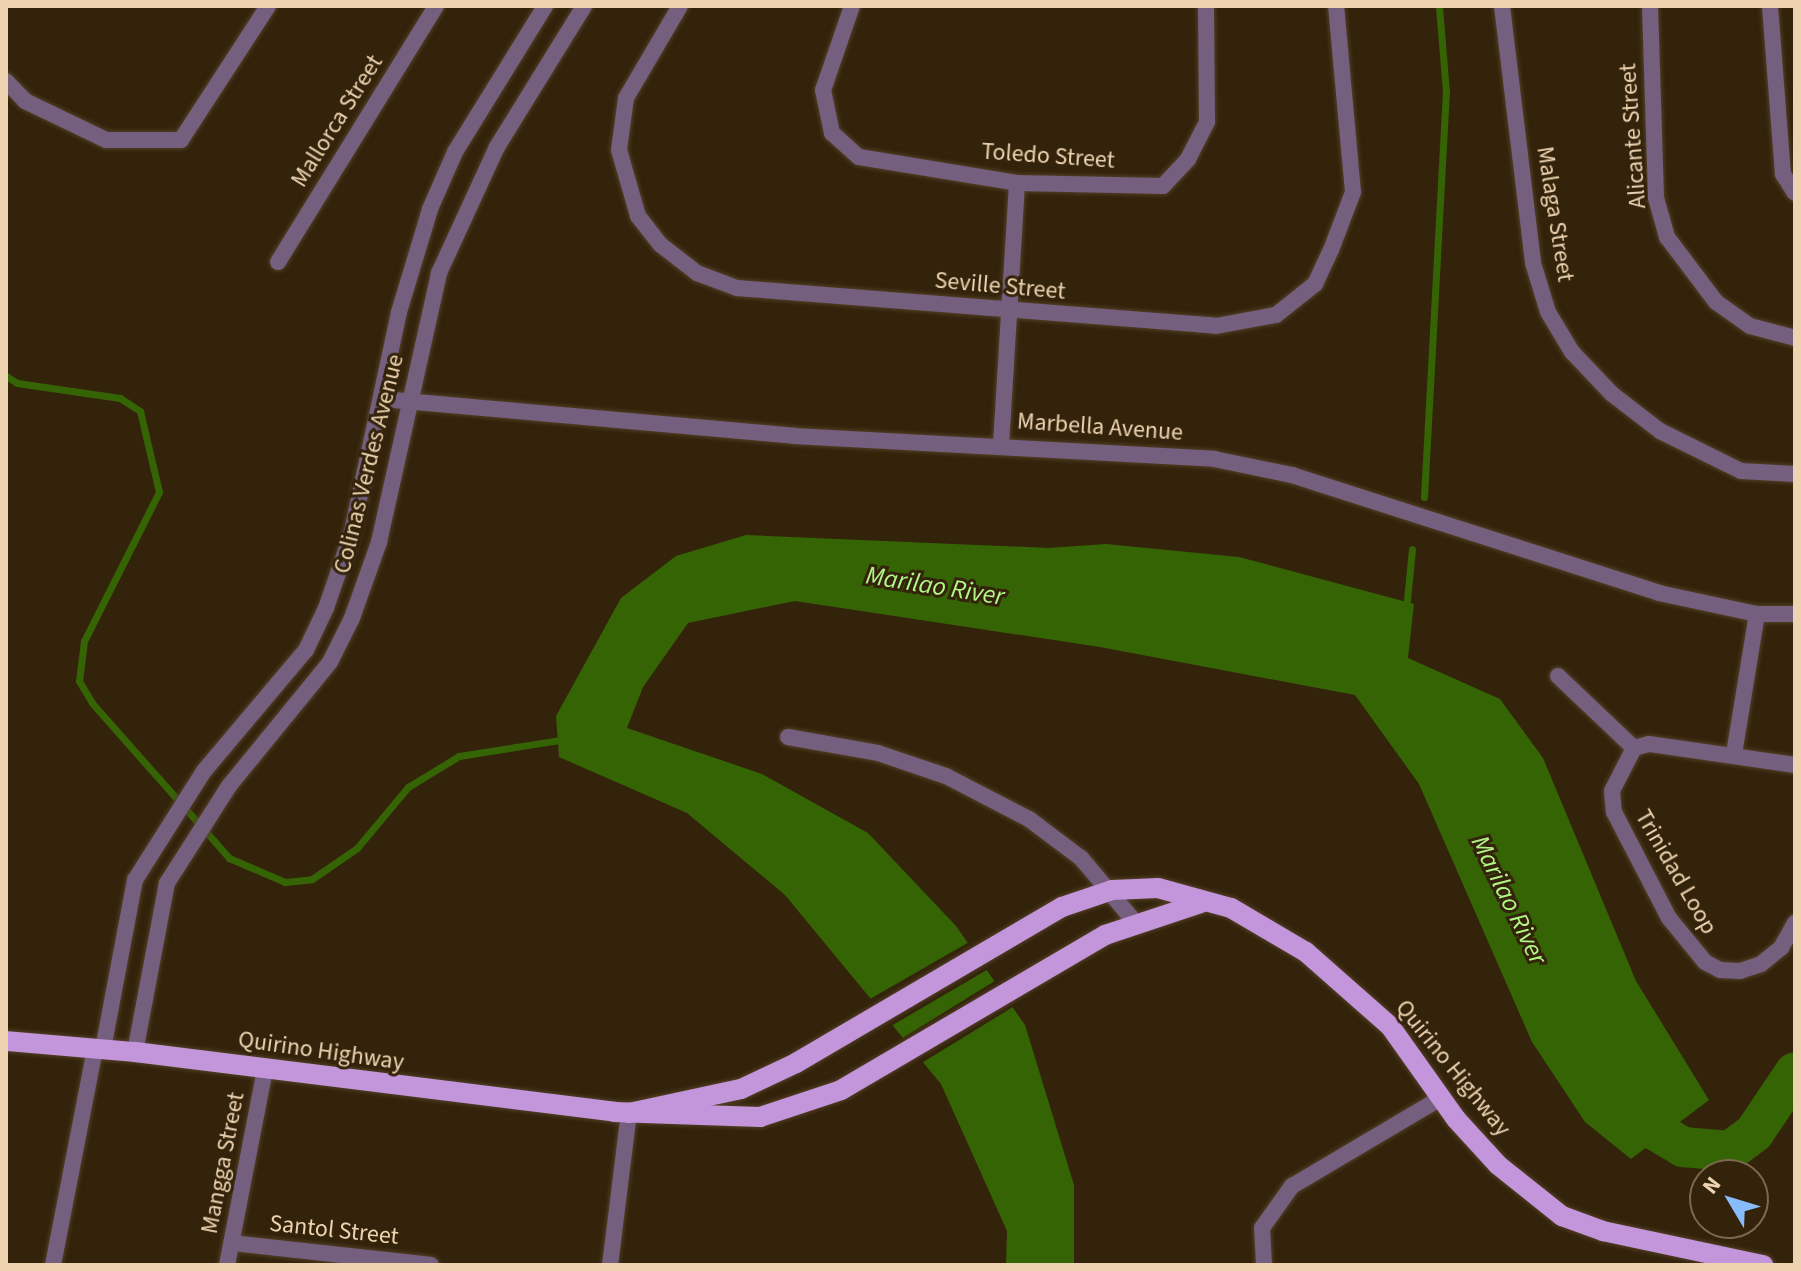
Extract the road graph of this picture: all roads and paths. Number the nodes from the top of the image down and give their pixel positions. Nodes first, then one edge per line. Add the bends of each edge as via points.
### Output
1 (268, 6) edge
2 (436, 6) edge
3 (545, 6) edge
4 (584, 6) edge
5 (680, 6) edge
6 (852, 6) edge
7 (1206, 6) edge
8 (1336, 6) edge
9 (1502, 6) edge
10 (1650, 6) edge
11 (1770, 6) edge
12 (6, 81) edge
13 (1017, 183) junction
14 (1795, 193) edge
15 (278, 262) dead end
16 (1008, 311) junction
17 (1795, 338) edge
18 (382, 399) junction
19 (411, 401) junction
20 (1001, 445) junction
21 (1795, 474) edge
22 (351, 536) junction
23 (379, 542) junction
24 (1757, 614) junction
25 (1795, 614) edge
26 (1558, 676) dead end
27 (788, 737) dead end
28 (1634, 748) junction
29 (220, 753) junction
30 (1734, 754) junction
31 (1795, 765) edge
32 (242, 770) junction
33 (160, 836) junction
34 (184, 852) junction
35 (1112, 890) junction
36 (1206, 902) junction
37 (1134, 921) junction
38 (1795, 923) edge
39 (6, 1041) edge
40 (99, 1049) junction
41 (135, 1052) junction
42 (265, 1069) junction
43 (1441, 1098) junction
44 (629, 1113) junction
45 (232, 1243) junction
46 (399, 1263) edge
47 (53, 1265) edge
48 (227, 1265) edge
49 (431, 1265) edge
50 (610, 1265) edge
51 (1264, 1265) edge
52 (1763, 1265) edge

1 - 12 street via 181,140 106,140 25,101
2 - 15 street, Mallorca Street
3 - 18 street, Colinas Verdes Avenue via 455,152 430,209 402,297
4 - 19 street, Colinas Verdes Avenue via 497,147 464,214 439,273
5 - 16 street, Seville Street via 626,98 619,122 624,179 638,216 661,245 697,273 737,288
6 - 13 street, Toledo Street via 823,90 832,133 859,157
7 - 13 street, Toledo Street via 1207,122 1188,159 1163,186
8 - 16 street, Seville Street via 1353,192 1315,284 1276,315 1216,326
9 - 21 street, Malaga Street via 1533,263 1548,312 1572,352 1612,394 1660,431 1741,471
10 - 17 street, Alicante Street via 1656,198 1667,237 1716,302 1750,326
11 - 14 street via 1783,174
13 - 16 street
16 - 20 street
18 - 19 street, Marbella Avenue
18 - 22 street, Colinas Verdes Avenue
19 - 20 street, Marbella Avenue via 794,436
19 - 23 street, Colinas Verdes Avenue
20 - 24 street, Marbella Avenue via 1214,459 1292,475 1659,593
22 - 23 street
22 - 29 street, Colinas Verdes Avenue via 306,650
23 - 32 street, Colinas Verdes Avenue via 330,662
24 - 25 street, Marbella Avenue
24 - 30 street
26 - 28 street
27 - 35 street via 878,753 946,776 1029,819
28 - 30 street via 1649,744
28 - 38 street, Trinidad Loop via 1612,791 1614,812 1686,945 1720,970 1740,971 1761,964 1781,948
29 - 32 street
29 - 33 street, Colinas Verdes Avenue
30 - 31 street
32 - 34 street, Colinas Verdes Avenue
33 - 34 street
33 - 40 street, Colinas Verdes Avenue via 128,899
34 - 41 street, Colinas Verdes Avenue via 160,905
35 - 36 main road, Quirino Highway via 1158,888
35 - 37 street
35 - 44 main road, Quirino Highway via 1062,907 741,1089
36 - 37 main road, Quirino Highway
36 - 43 main road, Quirino Highway via 1264,924 1349,988 1390,1026
37 - 44 main road, Quirino Highway via 841,1090 760,1117
39 - 40 main road, Quirino Highway
40 - 41 main road, Quirino Highway
40 - 47 street, Colinas Verdes Avenue
41 - 42 main road, Quirino Highway
42 - 44 main road, Quirino Highway
42 - 45 street, Mangga Street
43 - 51 street via 1292,1186 1262,1228
43 - 52 main road, Quirino Highway via 1498,1165 1562,1216 1603,1231
44 - 50 street
45 - 46 street, Santol Street
45 - 48 street, Mangga Street
46 - 49 street, Santol Street

